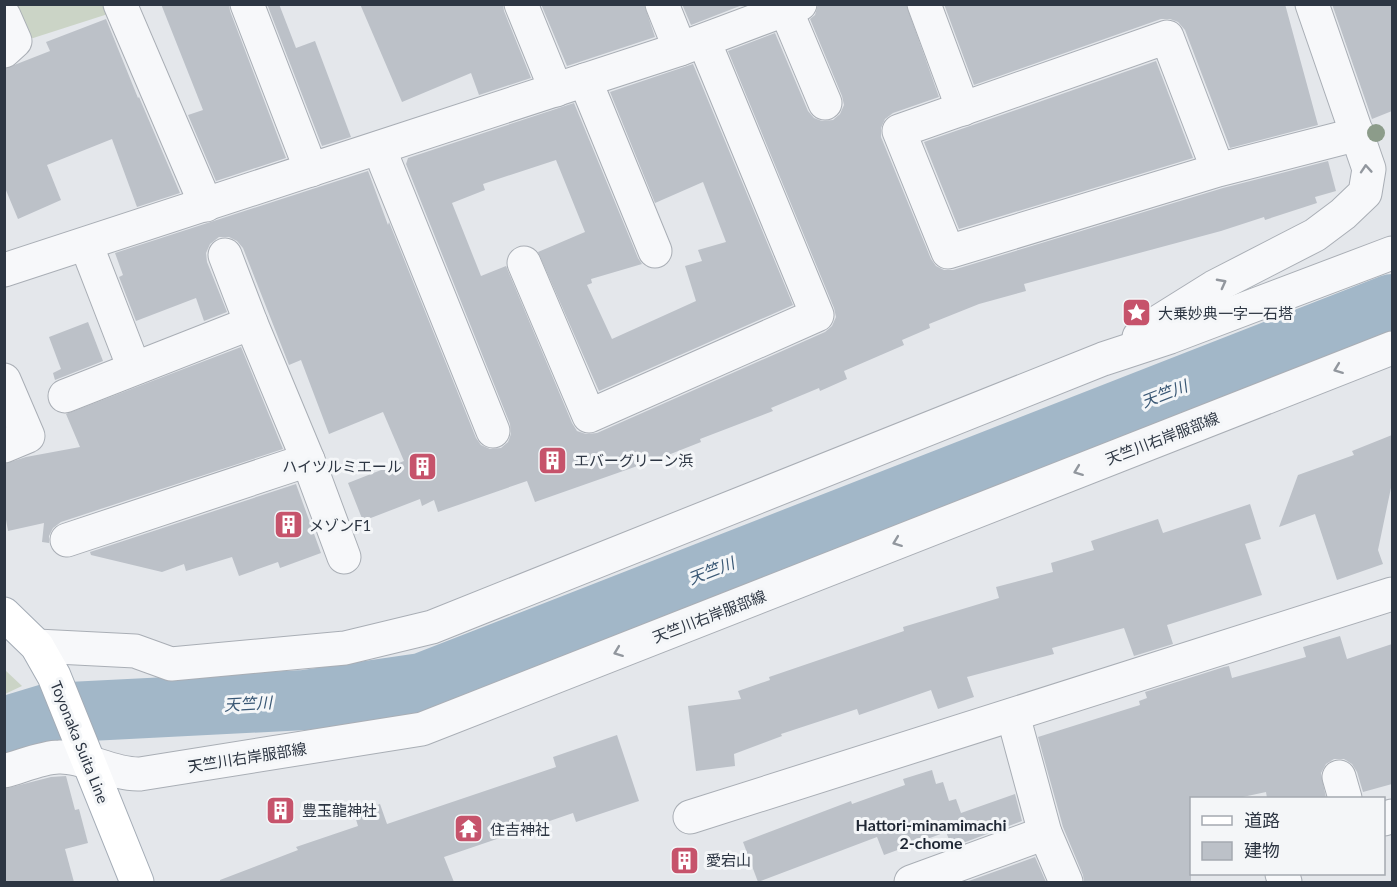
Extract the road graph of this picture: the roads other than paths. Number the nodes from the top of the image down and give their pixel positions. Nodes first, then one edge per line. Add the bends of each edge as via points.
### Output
1 (120, 4) edge
2 (247, 4) edge
3 (520, 4) edge
4 (662, 4) edge
5 (924, 4) edge
6 (1312, 4) edge
7 (793, 7) edge
8 (4, 16) edge
9 (692, 45) junction
10 (4, 51) edge
11 (571, 85) junction
12 (825, 103) dead end
13 (963, 109) junction
14 (1358, 134) junction
15 (379, 148) junction
16 (311, 170) junction
17 (1218, 170) junction
18 (206, 205) junction
19 (86, 244) junction
20 (655, 251) dead end
21 (1392, 254) edge
22 (225, 255) dead end
23 (524, 263) dead end
24 (4, 270) edge
25 (251, 323) junction
26 (1392, 348) edge
27 (1122, 352) junction
28 (134, 368) junction
29 (4, 380) edge
30 (65, 396) dead end
31 (493, 431) dead end
32 (4, 446) edge
33 (308, 460) junction
34 (67, 540) dead end
35 (344, 557) dead end
36 (1392, 594) edge
37 (4, 614) edge
38 (37, 646) junction
39 (1013, 715) junction
40 (85, 751) junction
41 (4, 771) edge
42 (690, 817) dead end
43 (1045, 833) junction
44 (137, 882) edge
45 (910, 882) edge
46 (1066, 882) edge

1 - 18 street
2 - 16 street
3 - 11 street
4 - 9 street
5 - 13 street
6 - 14 street
7 - 9 street
7 - 12 street
8 - 10 street via 15,41
9 - 11 street
9 - 23 street via 817,315 589,416
11 - 15 street
11 - 20 street
13 - 17 street via 1167,37
13 - 17 street via 899,131 948,252
14 - 17 street
27 -> 14 street via 1150,327 1214,287 1315,235 1343,214 1365,193 1369,169
15 - 16 street
15 - 31 street
16 - 18 street
18 - 19 street
19 - 24 street
19 - 28 street
21 - 27 street via 1170,338
22 - 25 street
25 - 28 street
25 - 33 street
26 -> 40 street, 天竺川右岸服部線 via 422,729 125,775
27 - 38 street via 432,627 345,648 171,664 135,651
28 - 30 street
29 - 32 street via 28,436
33 - 34 street
33 - 35 street
36 - 39 street
37 - 38 main road, Toyonaka Suita Line
38 - 40 main road, Toyonaka Suita Line
39 - 42 street
39 - 43 street
40 - 41 street, 天竺川右岸服部線
40 - 44 main road, Toyonaka Suita Line
43 - 45 street
43 - 46 street

